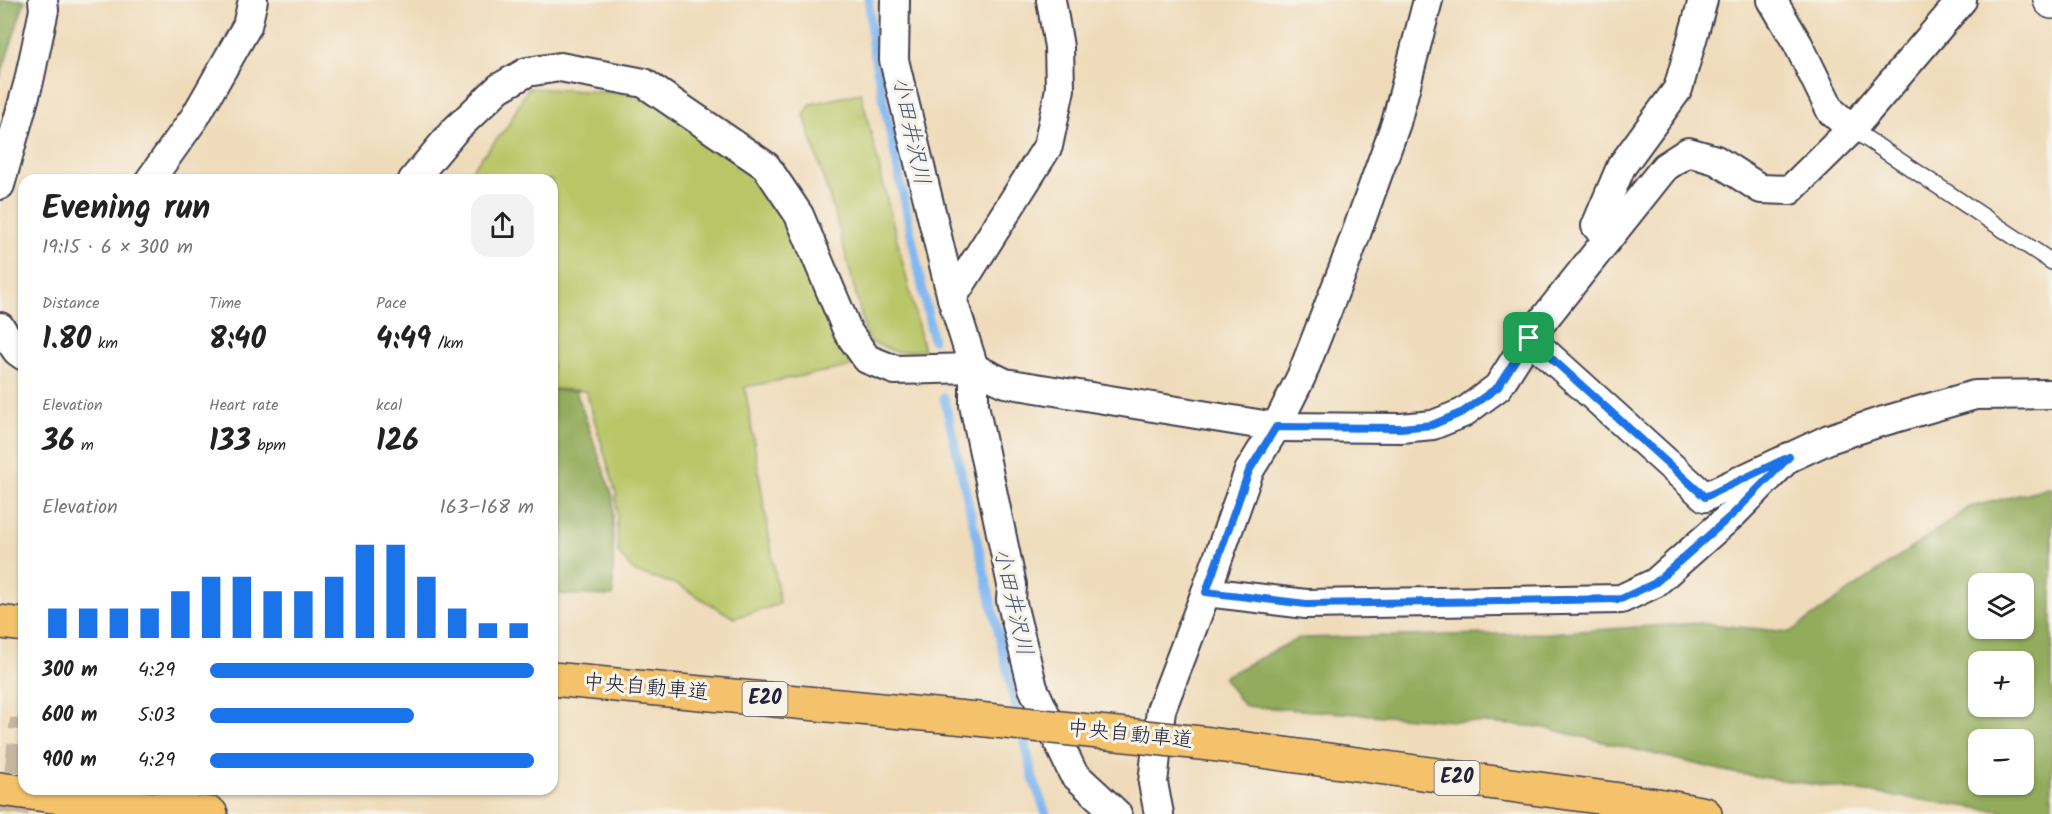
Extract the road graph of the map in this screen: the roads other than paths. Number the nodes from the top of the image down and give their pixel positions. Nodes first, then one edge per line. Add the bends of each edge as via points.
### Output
1 (43, 0) edge
2 (253, 0) edge
3 (895, 0) edge
4 (1051, 0) edge
5 (1428, 0) edge
6 (1703, 0) edge
7 (1772, 0) edge
8 (1962, 0) edge
9 (1852, 129) junction
10 (154, 174) edge
11 (418, 174) edge
12 (0, 185) edge
13 (1609, 237) junction
14 (2052, 262) edge
15 (952, 298) junction
16 (0, 327) edge
17 (1529, 338) junction
18 (18, 352) edge
19 (974, 368) junction
20 (2052, 394) edge
21 (1276, 427) junction
22 (1789, 457) junction
23 (1206, 592) junction
24 (0, 622) edge
25 (18, 624) edge
26 (558, 680) edge
27 (0, 789) edge
28 (18, 791) edge
29 (45, 795) edge
30 (211, 814) edge
31 (1118, 814) edge
32 (1159, 814) edge
33 (1705, 814) edge

1 - 12 street via 29,81
2 - 10 street via 247,26 201,107
3 - 15 street via 894,60
4 - 15 street via 1059,47 1060,89 1048,146
5 - 21 street via 1396,123 1301,377
6 - 13 street via 1678,89 1621,167 1596,226
7 - 9 street via 1831,111
8 - 9 street
9 - 13 street via 1790,190 1761,189 1716,160 1688,152 1665,166
9 - 14 lane
11 - 19 street via 454,130 499,88 527,72 560,67 644,83 766,166 799,215 848,332 867,359 895,370
13 - 17 street
15 - 19 street
16 - 18 street
17 - 21 street via 1498,387 1463,412 1432,425
17 - 22 street via 1705,497
19 - 21 street via 1005,383
19 - 31 street via 974,405 1012,585 1011,600 1033,688 1073,773
20 - 22 street via 1976,395 1877,423
21 - 23 street via 1249,471
22 - 23 street via 1734,513 1655,583 1621,599 1306,604
23 - 32 street via 1161,710 1153,783
24 - 25 highway
26 - 33 highway, 中央自動車道 / E20, bridge via 1210,744
27 - 28 highway
29 - 30 highway

